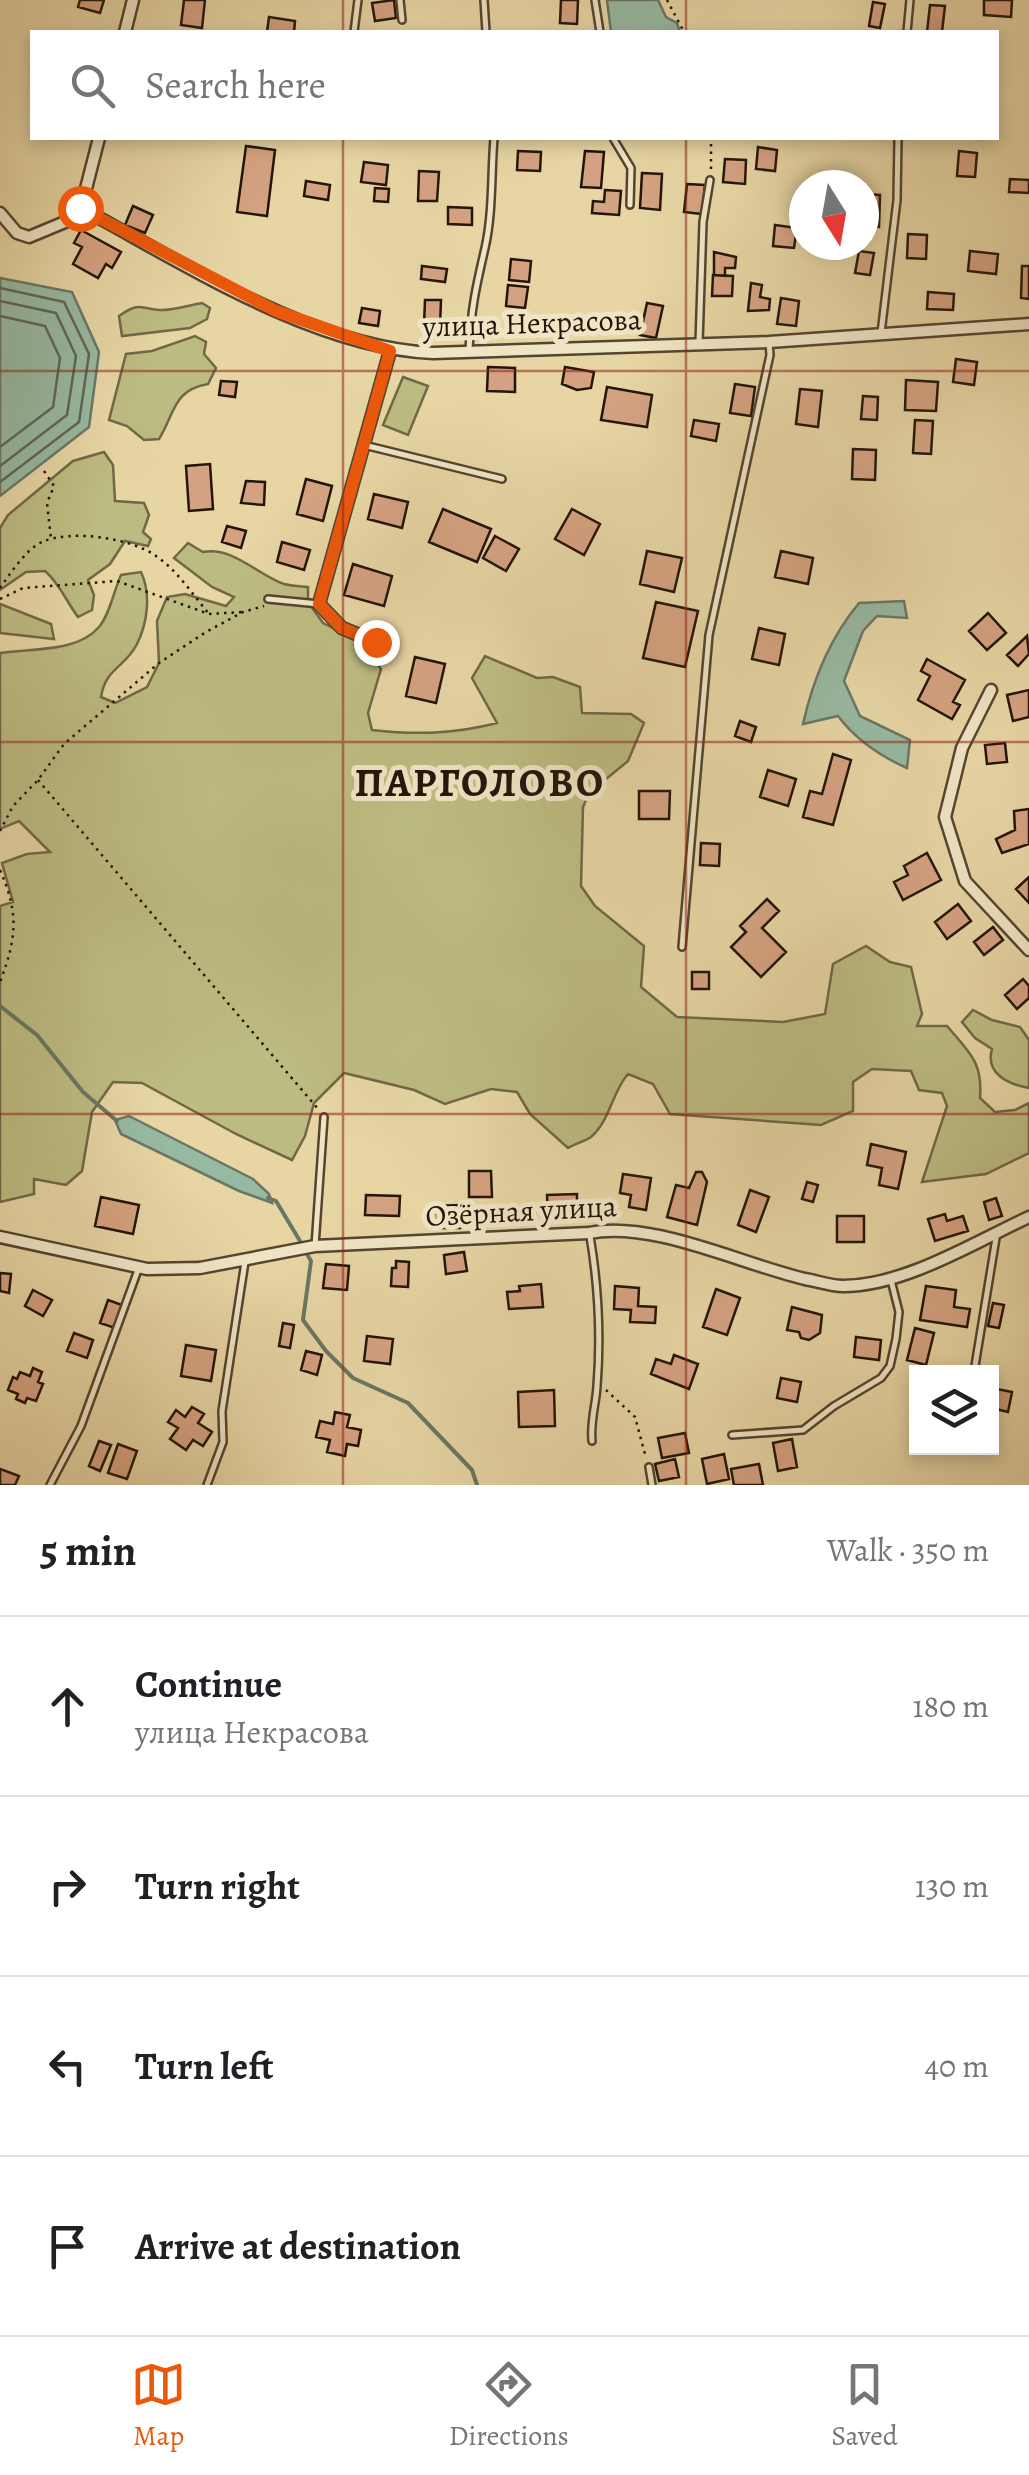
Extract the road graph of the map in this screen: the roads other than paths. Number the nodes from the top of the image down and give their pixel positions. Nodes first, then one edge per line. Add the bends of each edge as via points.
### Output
1 (133, 0) edge
2 (358, 0) edge
3 (400, 0) edge
4 (484, 0) edge
5 (595, 0) edge
6 (910, 0) edge
7 (402, 20) dead end
8 (126, 30) edge
9 (354, 30) edge
10 (486, 30) edge
11 (600, 30) edge
12 (907, 30) edge
13 (97, 140) edge
14 (494, 140) edge
15 (614, 140) edge
16 (898, 140) edge
17 (710, 180) road end
18 (630, 205) dead end
19 (80, 208) junction
20 (0, 213) edge
21 (1029, 324) edge
22 (880, 333) junction
23 (769, 342) junction
24 (698, 344) junction
25 (470, 350) junction
26 (390, 351) junction
27 (364, 445) junction
28 (502, 479) dead end
29 (268, 600) dead end
30 (319, 604) junction
31 (376, 642) dead end
32 (991, 690) dead end
33 (682, 947) dead end
34 (1029, 950) edge
35 (324, 1116) road end
36 (1029, 1217) edge
37 (589, 1232) junction
38 (996, 1232) junction
39 (0, 1237) edge
40 (315, 1246) junction
41 (246, 1259) junction
42 (139, 1267) junction
43 (892, 1280) junction
44 (975, 1365) edge
45 (732, 1435) dead end
46 (592, 1440) dead end
47 (649, 1468) road end
48 (50, 1485) edge
49 (207, 1485) edge
50 (652, 1485) edge

1 - 8 street
2 - 9 lane
3 - 7 lane
4 - 10 lane
5 - 11 lane
6 - 12 lane
13 - 19 street
14 - 25 lane
15 - 18 lane via 632,168
16 - 22 lane
17 - 24 lane
19 - 20 street via 29,238
19 - 26 street, улица Некрасова via 276,311
21 - 22 street, улица Некрасова
22 - 23 street, улица Некрасова
23 - 24 street, улица Некрасова
23 - 33 lane via 709,635
24 - 25 street, улица Некрасова
25 - 26 street, улица Некрасова
26 - 27 street
27 - 28 lane
27 - 30 street
29 - 30 lane
30 - 31 street via 342,628
32 - 34 street via 962,748 946,817 966,881
35 - 40 lane
36 - 38 street, Озёрная улица
37 - 40 street, Озёрная улица
37 - 43 street, Озёрная улица via 614,1228 673,1239 840,1287
37 - 46 lane via 597,1278
38 - 43 street, Озёрная улица
38 - 44 lane
39 - 42 street, Озёрная улица
40 - 41 street, Озёрная улица
41 - 42 street, Озёрная улица via 200,1268
41 - 49 lane via 223,1442
42 - 48 lane via 81,1426
43 - 45 lane via 896,1339 882,1378 803,1430
47 - 50 lane

